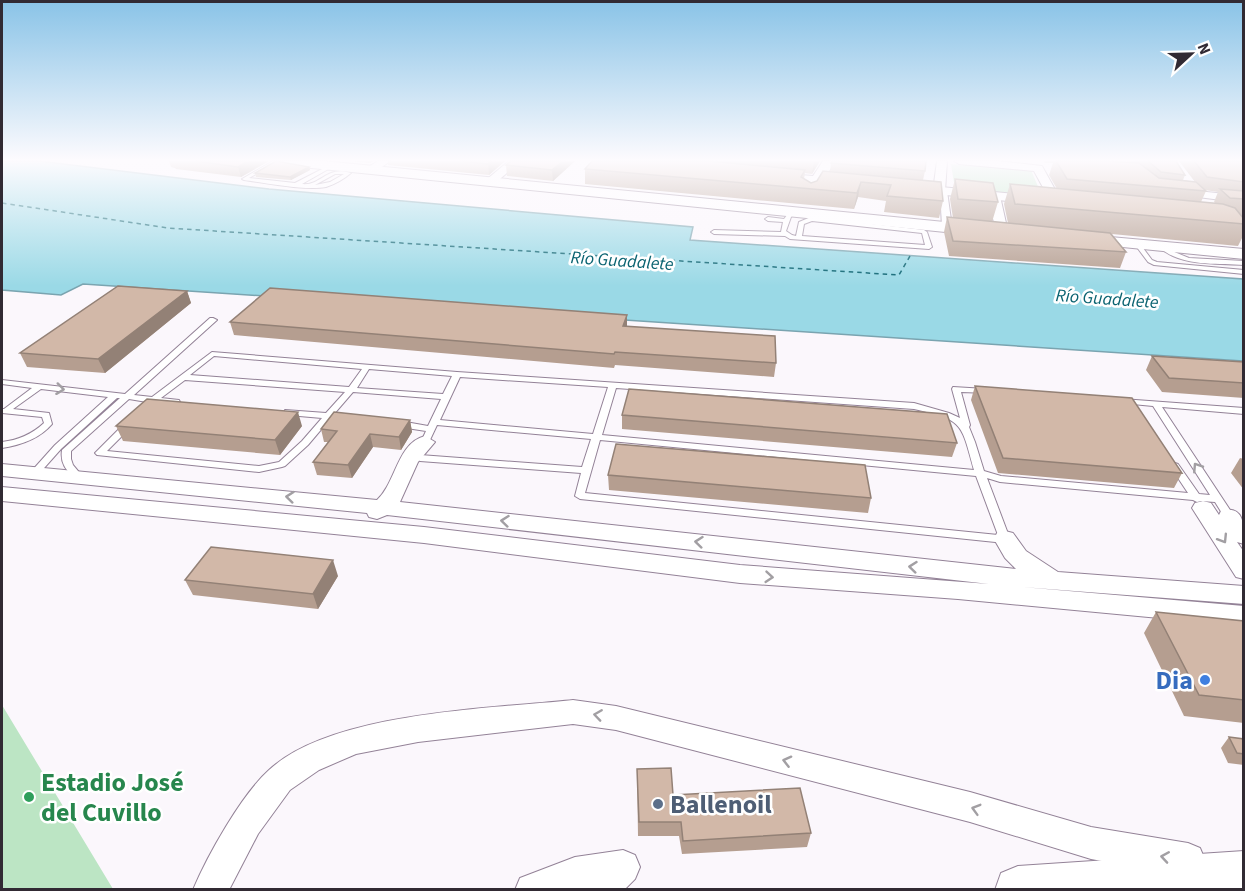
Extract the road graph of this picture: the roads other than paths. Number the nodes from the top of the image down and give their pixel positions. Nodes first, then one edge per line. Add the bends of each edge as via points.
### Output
1 (686, 203) edge
2 (800, 203) edge
3 (943, 203) edge
4 (996, 203) edge
5 (1058, 203) edge
6 (1062, 203) edge
7 (1203, 203) edge
8 (1211, 210) edge
9 (790, 216) junction
10 (768, 219) dead end
11 (828, 221) junction
12 (855, 224) junction
13 (872, 226) junction
14 (947, 227) junction
15 (898, 229) junction
16 (714, 232) dead end
17 (1008, 233) joint
18 (784, 234) junction
19 (799, 237) junction
20 (1070, 238) edge
21 (825, 240) junction
22 (854, 242) junction
23 (871, 244) junction
24 (1138, 245) junction
25 (897, 246) junction
26 (1162, 247) junction
27 (1244, 254) edge
28 (1244, 263) edge
29 (1244, 272) edge
30 (213, 320) dead end
31 (367, 367) junction
32 (457, 374) junction
33 (183, 377) junction
34 (2, 382) edge
35 (613, 385) junction
36 (40, 386) junction
37 (351, 390) junction
38 (991, 392) edge
39 (115, 395) junction
40 (125, 397) junction
41 (445, 398) junction
42 (154, 400) junction
43 (1108, 400) edge
44 (1131, 402) junction
45 (189, 403) edge
46 (1155, 404) junction
47 (4, 411) edge
48 (281, 411) edge
49 (1138, 411) edge
50 (1244, 411) edge
51 (139, 415) edge
52 (328, 416) junction
53 (347, 418) edge
54 (131, 422) edge
55 (387, 423) edge
56 (966, 425) junction
57 (598, 437) junction
58 (427, 438) junction
59 (2, 445) edge
60 (1170, 458) edge
61 (2, 470) edge
62 (586, 470) junction
63 (30, 473) junction
64 (980, 473) junction
65 (78, 477) junction
66 (2, 482) edge
67 (2, 494) edge
68 (389, 508) junction
69 (1222, 515) edge
70 (1005, 539) junction
71 (1244, 571) edge
72 (740, 574) junction
73 (1074, 582) junction
74 (900, 586) junction
75 (1244, 595) edge
76 (1244, 608) edge
77 (1244, 616) edge
78 (1244, 869) edge
79 (1244, 874) edge
80 (210, 890) edge
81 (532, 890) edge
82 (600, 890) edge
83 (1018, 890) edge

1 - 9 street
2 - 9 street
3 - 14 street
4 - 17 street
5 - 6 street
7 - 8 street
9 - 10 lane
9 - 14 street
9 - 18 lane
11 - 12 lane
11 - 19 lane via 811,219 801,223
11 - 21 lane
12 - 13 lane
12 - 22 lane
13 - 15 lane
13 - 23 lane
14 - 17 street
15 - 25 lane
15 - 25 lane via 924,232 929,246
16 - 18 lane
18 - 19 lane
19 - 21 lane
20 - 24 street
21 - 22 lane
22 - 23 lane
23 - 25 lane
24 - 26 street
24 - 29 lane via 1155,264
26 - 27 street
26 - 28 lane via 1181,258
30 - 40 lane
31 - 32 lane
31 - 33 lane via 212,354
31 - 37 lane
32 - 35 lane
32 - 41 lane
33 - 37 lane
33 - 42 lane
34 - 36 lane
35 - 56 lane via 914,406 951,414
35 - 57 lane
36 -> 39 lane
36 - 47 lane
37 - 41 lane
37 - 52 lane
38 - 56 lane via 956,389
39 - 40 lane
39 - 63 lane
40 - 42 lane
40 - 65 lane via 67,450 68,467
41 - 58 lane
42 - 45 lane
42 - 51 lane
43 - 44 lane
44 - 46 lane
44 - 49 lane
46 - 50 lane
69 -> 46 lane
47 - 59 lane via 46,415 48,424 39,434 22,442
48 - 52 lane
52 - 53 lane
52 - 54 lane via 282,465 259,469 100,453
55 - 58 lane
56 - 64 lane
57 - 58 lane
57 - 62 lane
57 - 64 lane
58 - 62 lane
58 - 68 street
60 - 69 lane
61 - 63 street
62 - 70 lane via 580,496
63 - 65 street
63 - 66 street
63 - 68 street via 34,481 53,491 359,519
64 - 69 lane
64 - 70 lane
68 -> 65 street
67 - 72 street via 413,534
68 - 72 street via 399,520 420,525
73 -> 68 street
69 -> 71 street
70 - 73 street via 1024,565
72 -> 74 street
73 - 75 street
74 - 76 street via 1022,587
74 - 77 street
78 -> 80 street via 1091,843 970,807 639,723 573,712 408,731 354,741 308,760 279,780 247,823
79 - 83 main road
81 - 82 street via 575,874 623,867

